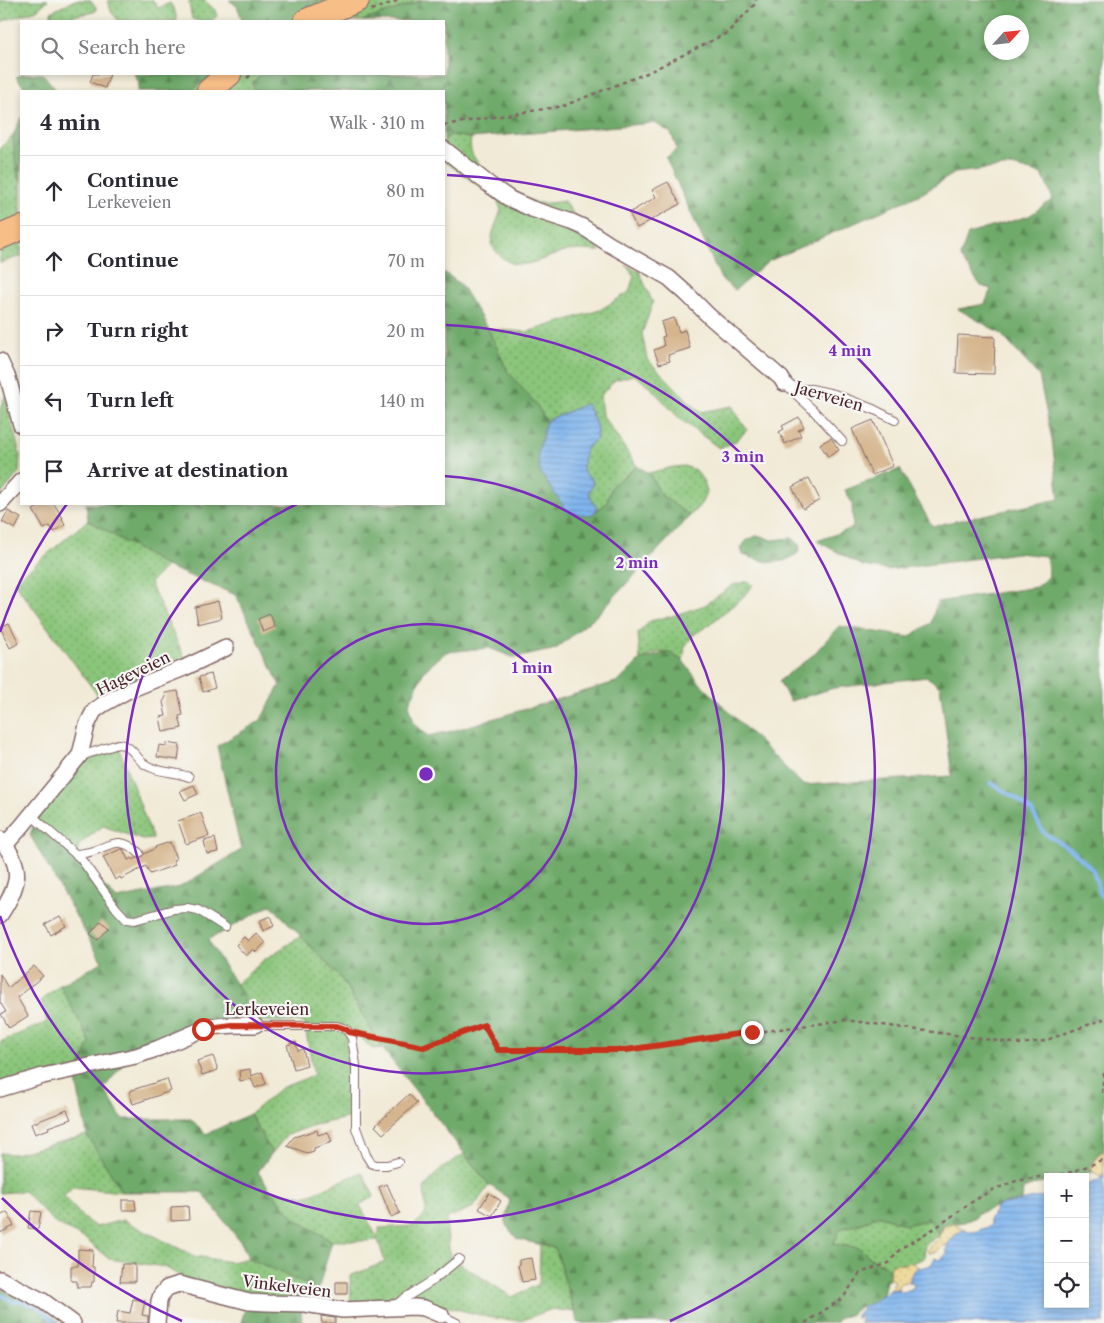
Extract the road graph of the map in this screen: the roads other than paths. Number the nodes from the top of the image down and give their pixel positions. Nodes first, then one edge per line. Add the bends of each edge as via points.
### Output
1 (357, 0) edge
2 (308, 20) edge
3 (228, 75) edge
4 (209, 90) edge
5 (445, 150) edge
6 (20, 228) edge
7 (0, 237) edge
8 (0, 361) edge
9 (784, 383) junction
10 (895, 420) dead end
11 (20, 421) edge
12 (842, 441) dead end
13 (20, 482) edge
14 (0, 504) edge
15 (226, 648) dead end
16 (80, 755) junction
17 (189, 777) dead end
18 (31, 815) junction
19 (2, 842) edge
20 (138, 853) dead end
21 (77, 854) junction
22 (0, 915) edge
23 (226, 927) dead end
24 (255, 1025) joint
25 (0, 1089) edge
26 (398, 1162) dead end
27 (459, 1259) dead end
28 (0, 1279) edge
29 (393, 1308) junction
30 (441, 1315) joint
31 (73, 1323) edge
32 (157, 1323) edge
33 (457, 1323) edge

1 - 2 main road
3 - 4 main road
5 - 9 street via 510,199 583,227 668,278
6 - 7 main road
8 - 11 street
9 - 10 lane, Jaerveien via 834,394
9 - 12 lane, Jaerveien
13 - 14 street
15 - 16 street, Hageveien via 102,705 87,725
16 - 17 lane via 122,743 155,770
16 - 18 street, Hageveien
18 - 19 street, Hageveien
18 - 21 lane
19 - 22 street via 13,858 17,876 16,886
20 - 21 lane via 125,843 116,843
21 - 23 lane via 126,918 135,920 187,908 198,910
24 - 25 street, Lerkeveien via 210,1027 136,1056
24 - 26 lane, Lerkeveien via 337,1026 346,1029 353,1042 356,1065 356,1128 368,1160 376,1165
27 - 29 lane
28 - 31 street via 43,1301
29 - 30 street, Vinkelveien via 424,1308
29 - 32 street, Vinkelveien via 342,1310 306,1304 249,1302 179,1284 167,1288 161,1295
30 - 33 lane

